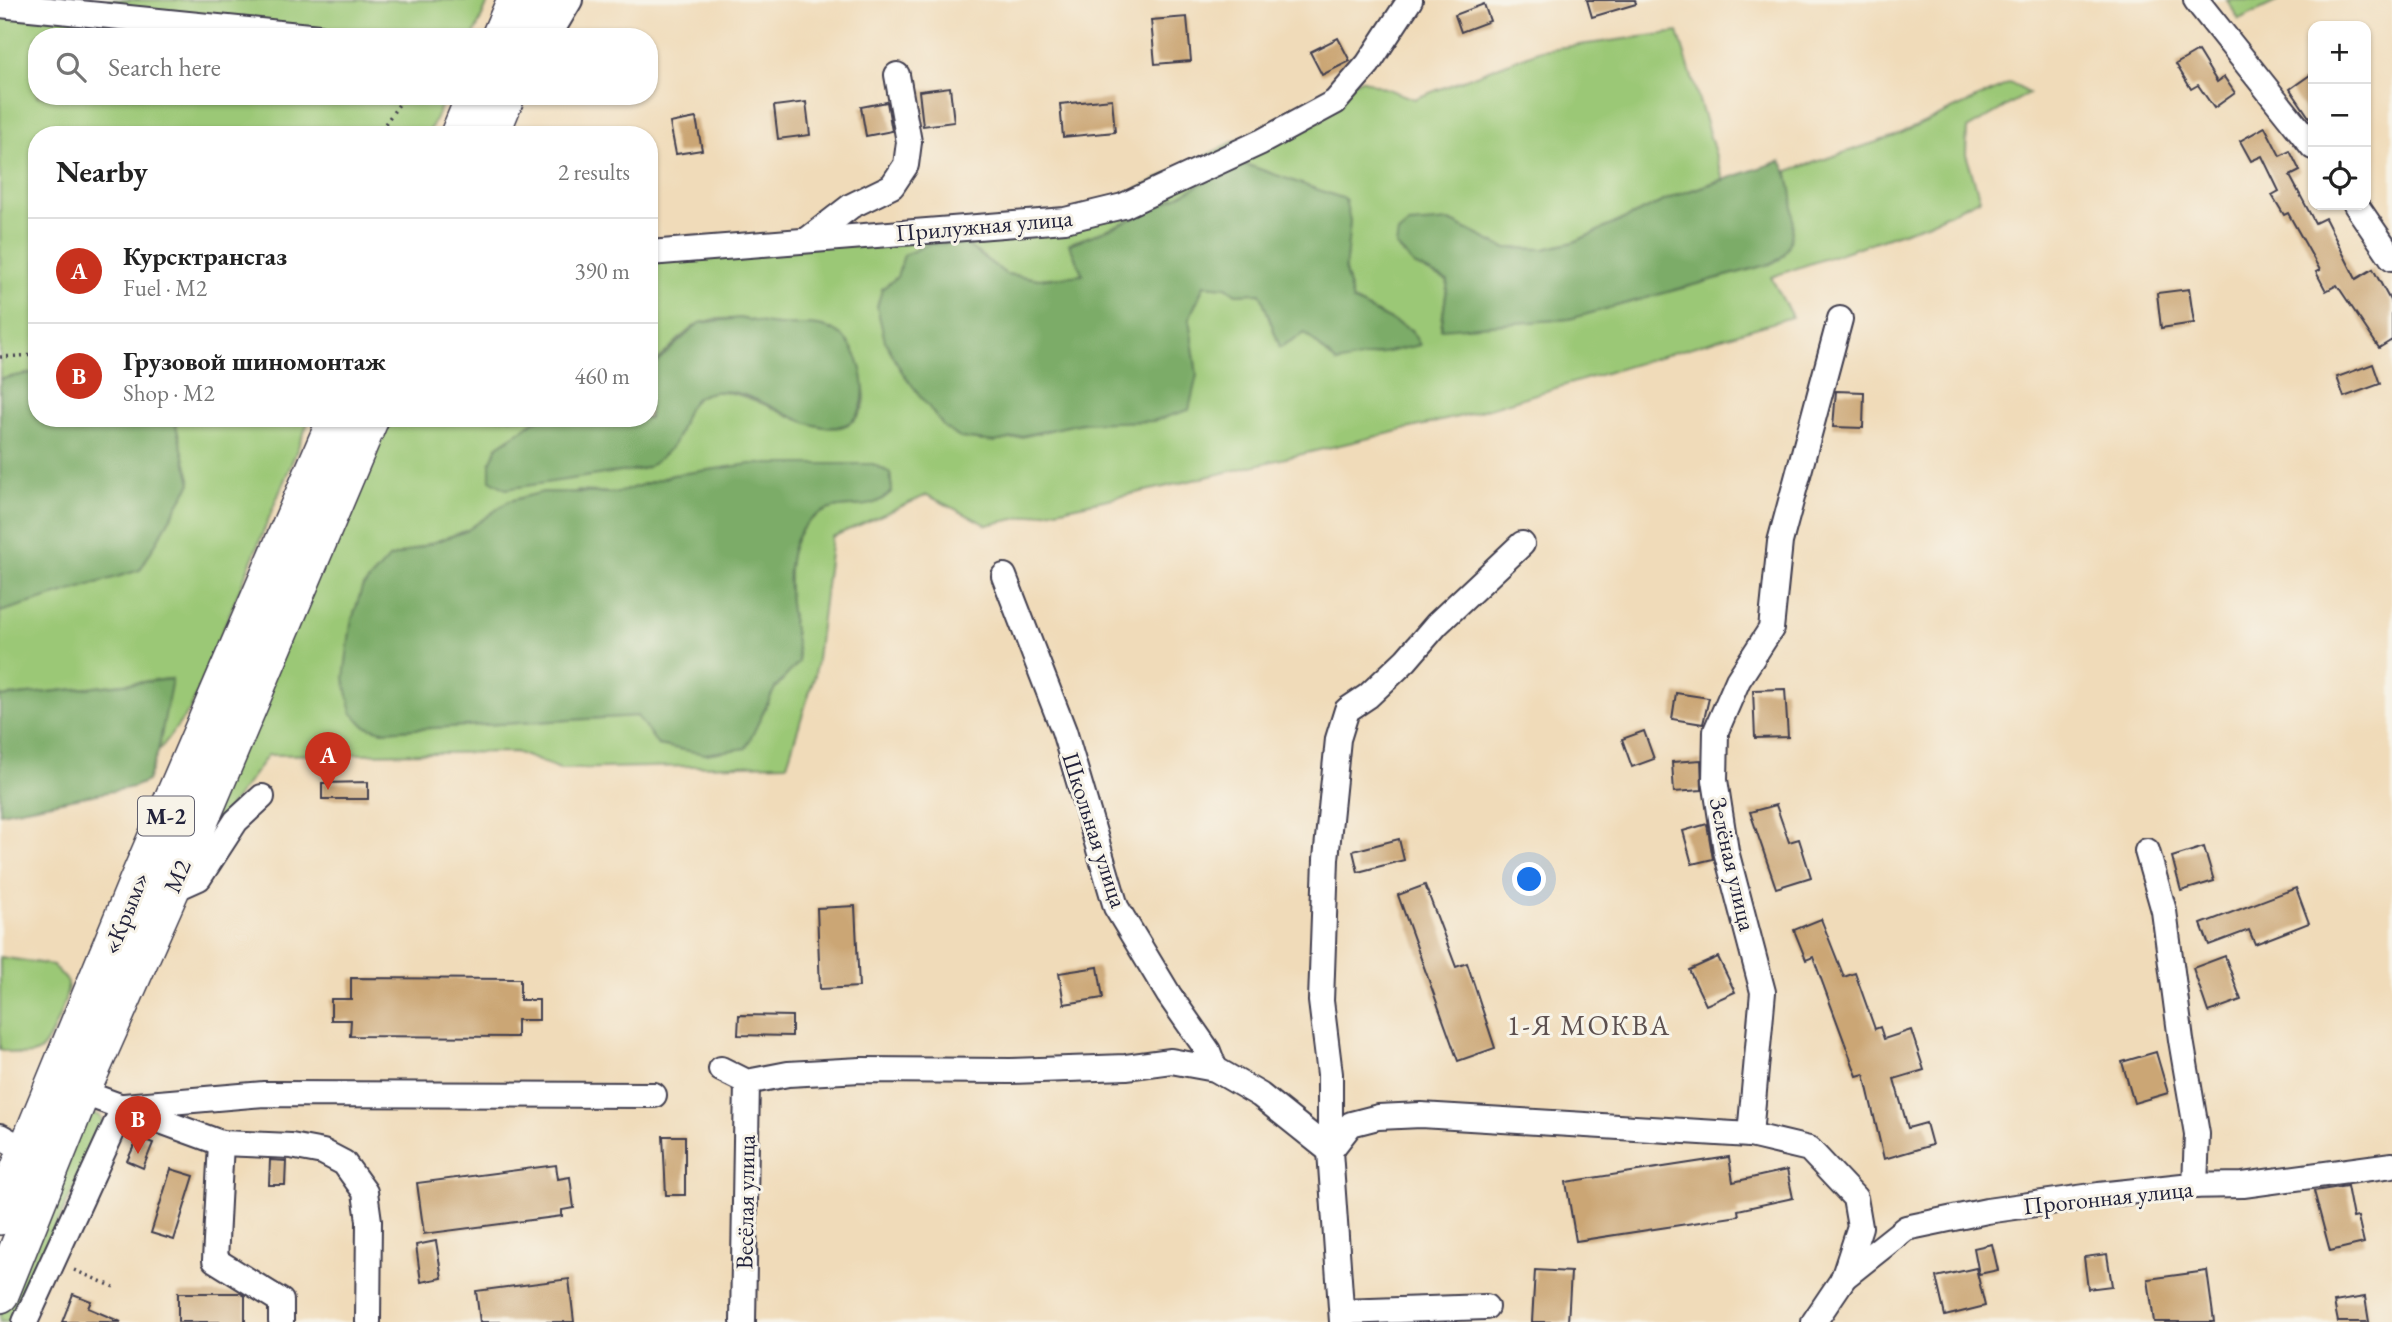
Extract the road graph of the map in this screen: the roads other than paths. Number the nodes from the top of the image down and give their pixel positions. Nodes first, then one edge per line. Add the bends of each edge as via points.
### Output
1 (516, 0) edge
2 (546, 0) edge
3 (570, 0) edge
4 (1410, 0) edge
5 (2196, 0) edge
6 (0, 5) edge
7 (229, 28) edge
8 (504, 28) edge
9 (535, 28) edge
10 (553, 28) edge
11 (897, 75) dead end
12 (471, 105) edge
13 (502, 105) edge
14 (463, 126) edge
15 (494, 126) edge
16 (2308, 141) edge
17 (2359, 210) edge
18 (806, 240) junction
19 (658, 252) edge
20 (2392, 258) edge
21 (1840, 319) dead end
22 (333, 427) edge
23 (366, 427) edge
24 (1522, 544) dead end
25 (1004, 576) dead end
26 (262, 797) dead end
27 (2147, 851) dead end
28 (170, 891) junction
29 (722, 1069) dead end
30 (1214, 1069) junction
31 (747, 1082) junction
32 (654, 1095) dead end
33 (103, 1099) junction
34 (1750, 1135) junction
35 (221, 1143) junction
36 (14, 1144) edge
37 (1330, 1151) junction
38 (2392, 1165) edge
39 (2195, 1186) junction
40 (0, 1216) edge
41 (1843, 1279) junction
42 (0, 1294) edge
43 (1486, 1307) dead end
44 (1342, 1317) edge
45 (25, 1322) edge
46 (281, 1322) edge
47 (368, 1322) edge
48 (743, 1322) edge
49 (1814, 1322) edge

1 - 8 highway
2 - 9 highway
3 - 10 street
4 - 18 street, Прилужная улица via 1368,64 1335,102 1123,206 1065,220
5 - 16 street
6 - 7 street
11 - 18 street via 909,142 906,165 892,186 851,206
12 - 14 highway
13 - 15 highway
17 - 20 street
18 - 19 street, Прилужная улица
21 - 34 street, Зелёная улица via 1780,542 1771,629 1738,680 1716,731 1715,780 1726,851 1763,992
22 - 36 highway, «Крым» / М-2 via 138,881
23 - 28 highway, М2
24 - 37 street via 1437,624 1406,660 1347,710 1338,739 1326,859 1321,1001 1330,1074
25 - 30 street, Школьная улица via 1064,731 1116,907 1168,995 1208,1051
26 - 28 street via 236,821 199,878
27 - 39 street via 2164,911 2197,1134
28 - 33 highway, М2
29 - 31 street
30 - 31 street via 1171,1061 1012,1071 861,1070 788,1074
30 - 37 street via 1260,1095
31 - 48 street, Весёлая улица
32 - 33 street via 264,1094
33 - 35 street
33 - 42 highway, М2
33 - 45 street via 53,1261
34 - 37 street via 1421,1115 1351,1124
34 - 41 street via 1809,1149 1855,1198 1860,1227
35 - 46 street via 215,1260 281,1301
35 - 47 street via 323,1152 358,1177 366,1192 369,1222
36 - 40 highway, «Крым» / М-2
37 - 44 street
38 - 39 street, Прогонная улица
39 - 41 street, Прогонная улица via 1987,1211 1906,1228
41 - 49 street
43 - 44 street

